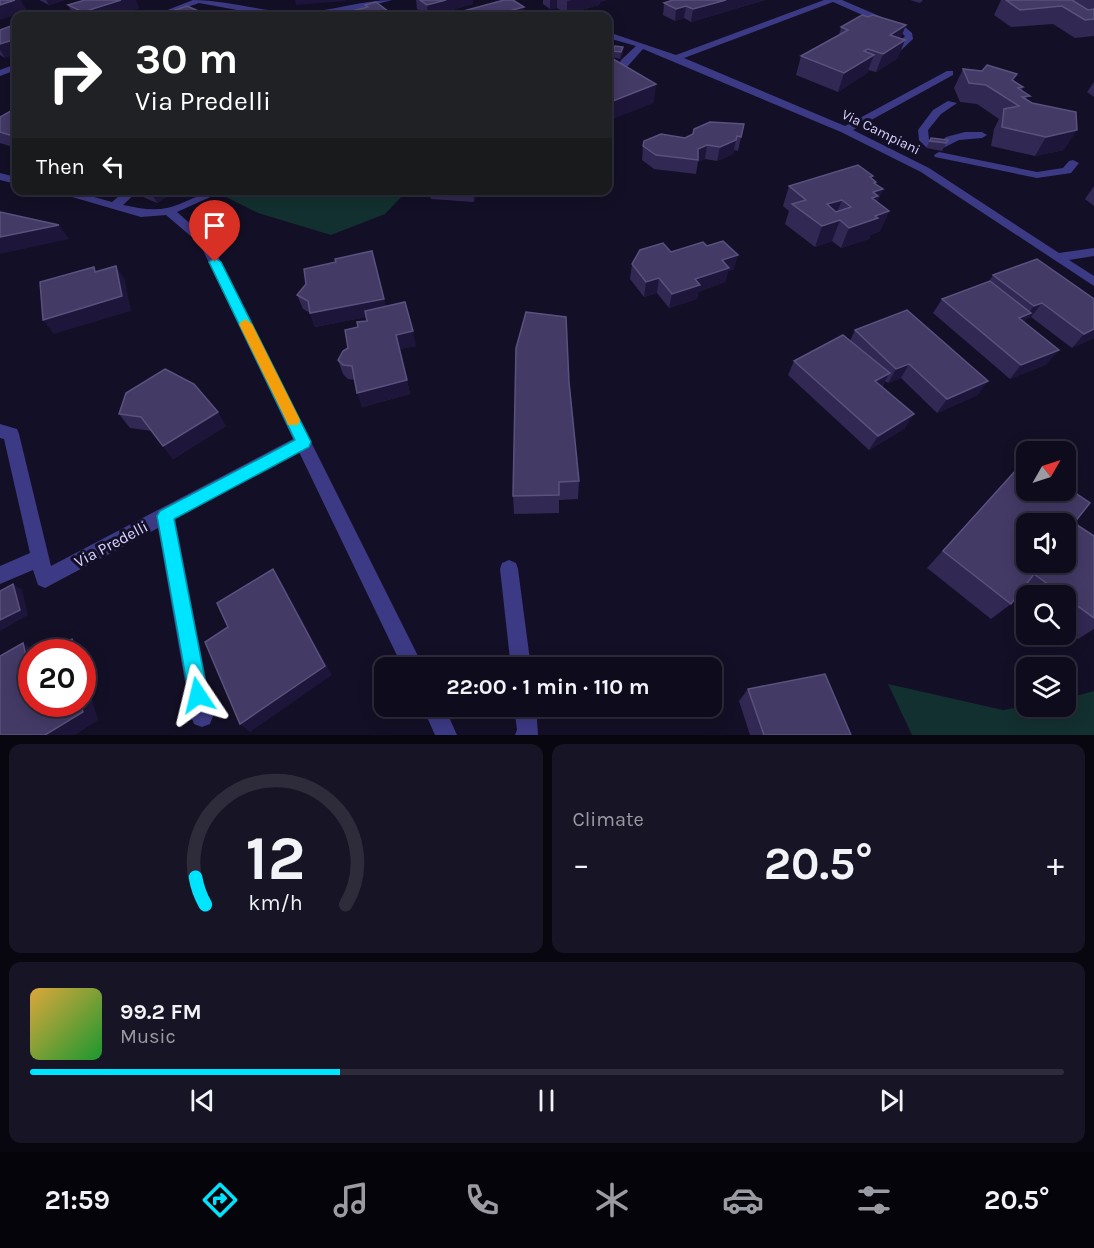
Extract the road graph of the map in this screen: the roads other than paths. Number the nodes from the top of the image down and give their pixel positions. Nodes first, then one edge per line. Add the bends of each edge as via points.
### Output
1 (200, 0) edge
2 (388, 0) edge
3 (833, 0) edge
4 (235, 10) junction
5 (167, 12) edge
6 (238, 12) edge
7 (258, 12) edge
8 (334, 12) edge
9 (612, 36) edge
10 (642, 45) junction
11 (893, 53) edge
12 (676, 58) junction
13 (950, 73) dead end
14 (639, 79) edge
15 (952, 103) dead end
16 (845, 130) junction
17 (982, 135) dead end
18 (937, 149) junction
19 (1073, 163) dead end
20 (925, 170) junction
21 (72, 195) edge
22 (128, 195) edge
23 (209, 195) edge
24 (116, 206) junction
25 (169, 211) junction
26 (1094, 252) edge
27 (1059, 257) junction
28 (1094, 282) edge
29 (0, 431) edge
30 (303, 442) junction
31 (165, 516) junction
32 (40, 558) junction
33 (509, 569) dead end
34 (0, 575) edge
35 (409, 657) edge
36 (520, 657) edge
37 (202, 716) dead end
38 (438, 717) edge
39 (526, 717) edge
40 (446, 735) edge
41 (526, 735) edge

1 - 4 street
1 - 5 street
2 - 8 street
3 - 11 street via 909,35
3 - 12 street
4 - 6 street
4 - 7 street
9 - 10 street, Via Campiani
10 - 12 street, Via Campiani
10 - 14 street via 622,68
12 - 16 street, Via Campiani
13 - 16 street
15 - 18 street via 937,112 923,130 924,140
16 - 20 street, Via Campiani
17 - 18 street via 951,138
18 - 19 street via 1037,175 1067,171
18 - 20 street via 937,161
20 - 27 street, Via Campiani
21 - 24 street
22 - 24 street
23 - 25 street
24 - 25 street via 141,213
25 - 30 street via 206,242
26 - 27 street
27 - 28 street, Via Campiani
29 - 32 street via 11,434
30 - 31 street, Via Predelli
30 - 35 street
31 - 32 street, Via Predelli via 45,579
31 - 37 street
32 - 34 street
33 - 36 street
38 - 40 street
39 - 41 street

